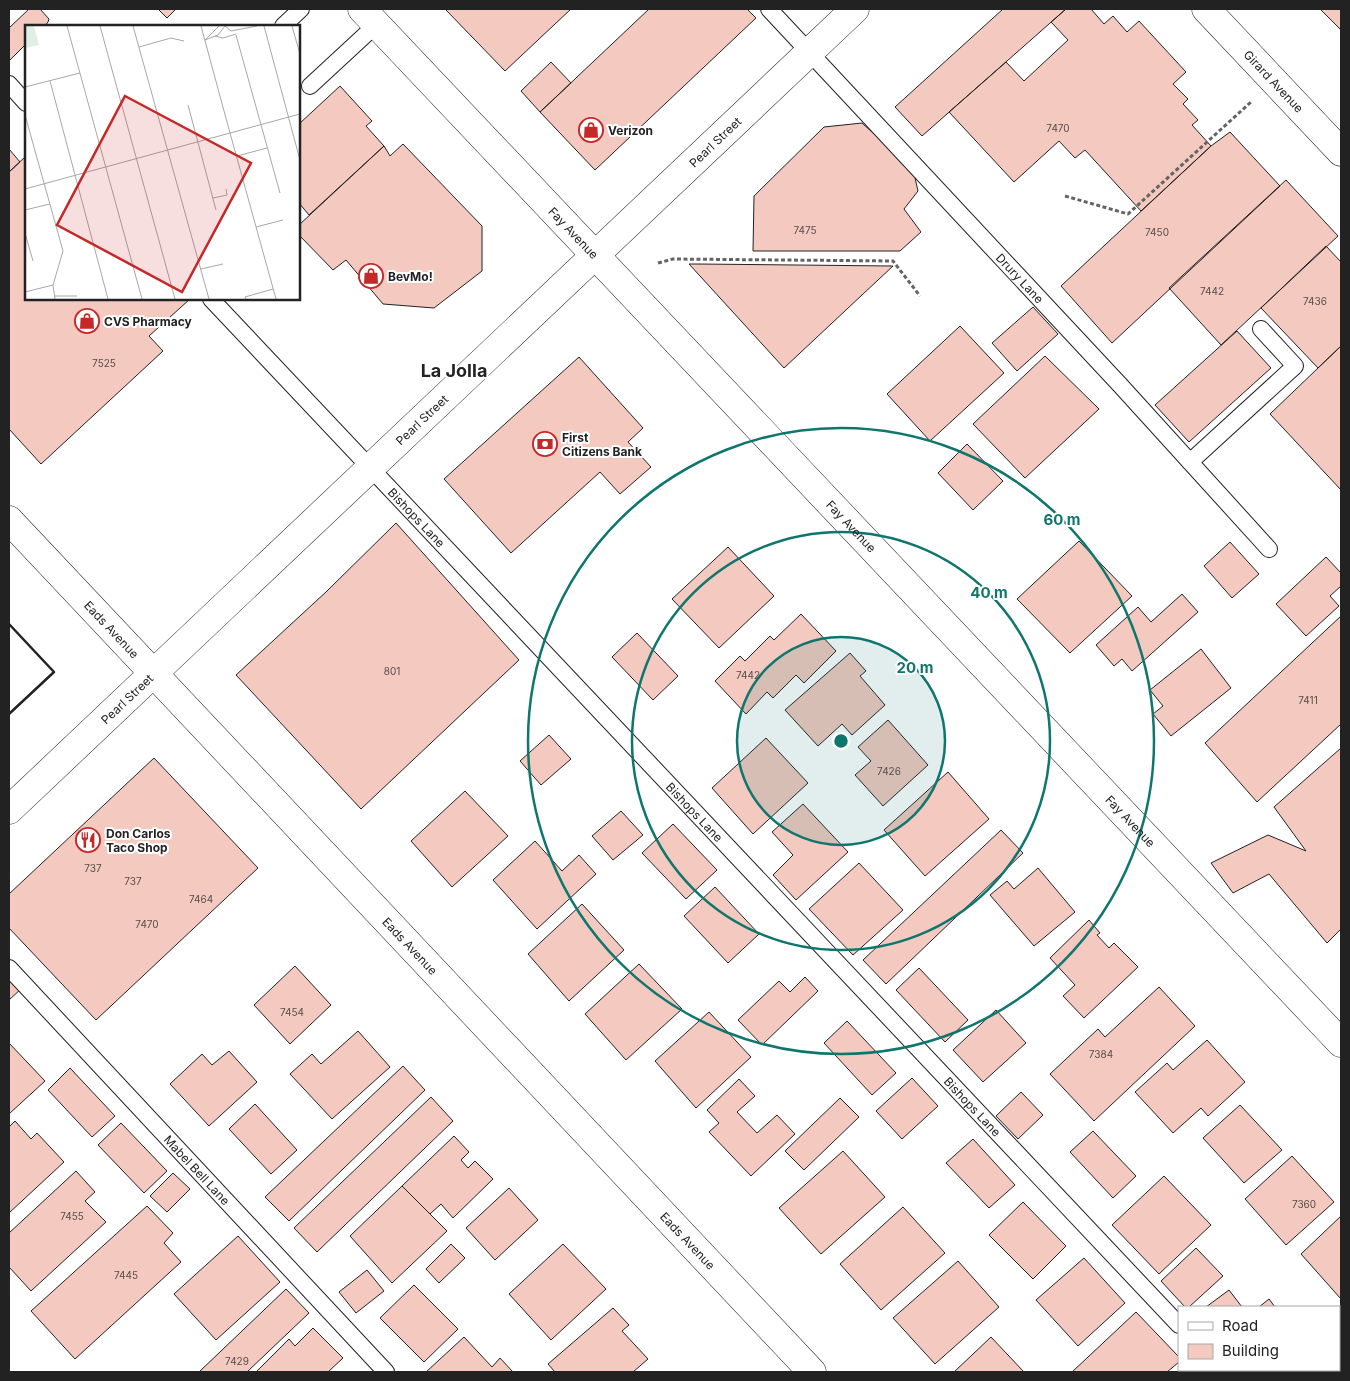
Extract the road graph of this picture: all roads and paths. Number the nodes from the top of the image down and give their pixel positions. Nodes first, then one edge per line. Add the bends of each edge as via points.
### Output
1 (302, 9) edge
2 (769, 9) edge
3 (855, 9) edge
4 (1206, 9) edge
5 (369, 16) edge
6 (283, 25) edge
7 (809, 52) junction
8 (1274, 80) junction
9 (9, 84) edge
10 (310, 86) dead end
11 (25, 102) edge
12 (1341, 152) edge
13 (1065, 196) dead end
14 (595, 255) junction
15 (658, 263) dead end
16 (920, 296) dead end
17 (212, 300) edge
18 (1261, 329) dead end
19 (1190, 462) junction
20 (371, 468) junction
21 (9, 520) edge
22 (1269, 549) dead end
23 (153, 674) junction
24 (9, 810) edge
25 (9, 968) edge
26 (1341, 1043) edge
27 (1178, 1324) edge
28 (386, 1372) edge
29 (812, 1372) edge

1 - 6 lane
2 - 7 lane, Drury Lane
3 - 7 street, Pearl Street
4 - 8 street, Girard Avenue
5 - 10 lane
5 - 14 street, Fay Avenue
7 - 14 street, Pearl Street
7 - 19 lane, Drury Lane
8 - 12 street, Girard Avenue
8 - 13 path via 1128,214
9 - 11 lane
14 - 20 street, Pearl Street
14 - 26 street, Fay Avenue
15 - 16 path via 673,259 893,261
17 - 20 lane, Bishops Lane
18 - 19 lane via 1295,366
19 - 22 lane, Drury Lane
20 - 23 street, Pearl Street
20 - 27 lane, Bishops Lane
21 - 23 street, Eads Avenue
23 - 24 street, Pearl Street
23 - 29 street, Eads Avenue
25 - 28 lane, Mabel Bell Lane

